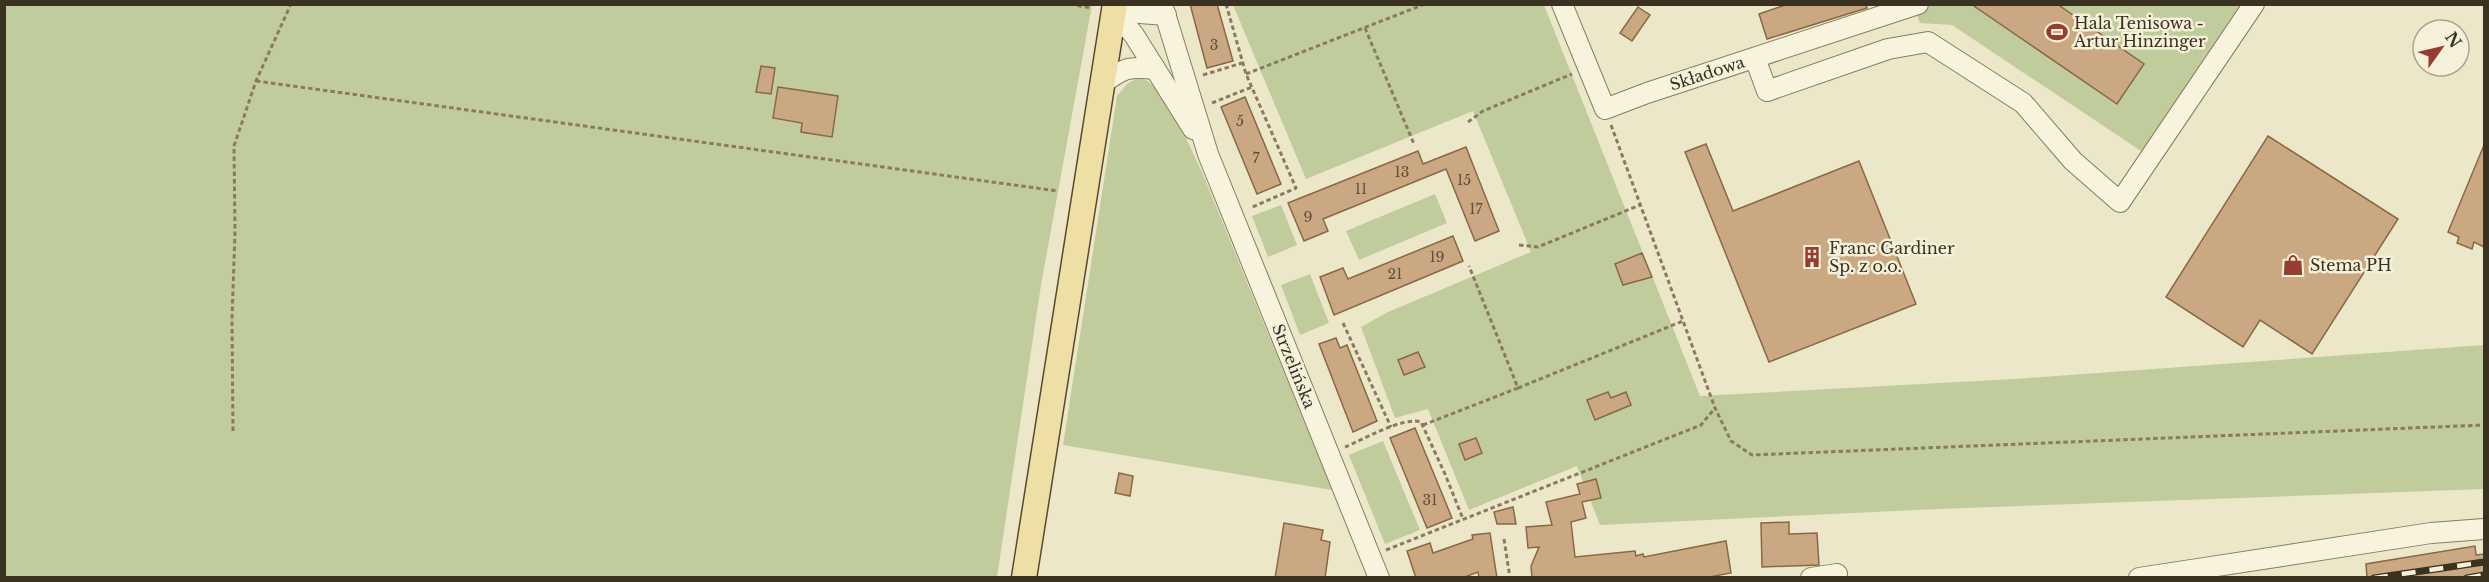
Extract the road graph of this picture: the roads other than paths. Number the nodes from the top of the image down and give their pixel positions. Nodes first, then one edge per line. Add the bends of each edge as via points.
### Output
1 (1562, 4) edge
2 (1918, 4) edge
3 (2254, 4) edge
4 (1107, 8) edge
5 (1164, 10) edge
6 (1755, 58) junction
7 (1155, 69) junction
8 (1101, 85) junction
9 (1208, 154) junction
10 (2484, 529) edge
11 (1838, 574) dead end
12 (1024, 578) edge
13 (1379, 578) edge
14 (1811, 578) edge
15 (2139, 578) edge

1 - 6 street, Składowa via 1605,109
2 - 6 street, Składowa
3 - 6 street via 2120,202 2066,153 2023,103 1929,42 1888,49 1767,91
4 - 5 street
4 - 7 street, Strzelińska via 1134,35
4 - 8 main road
5 - 9 street, Strzelińska
7 - 8 street via 1119,70
7 - 9 street, Strzelińska
8 - 12 main road
9 - 13 street, Strzelińska
10 - 15 street via 2431,533
11 - 14 street

